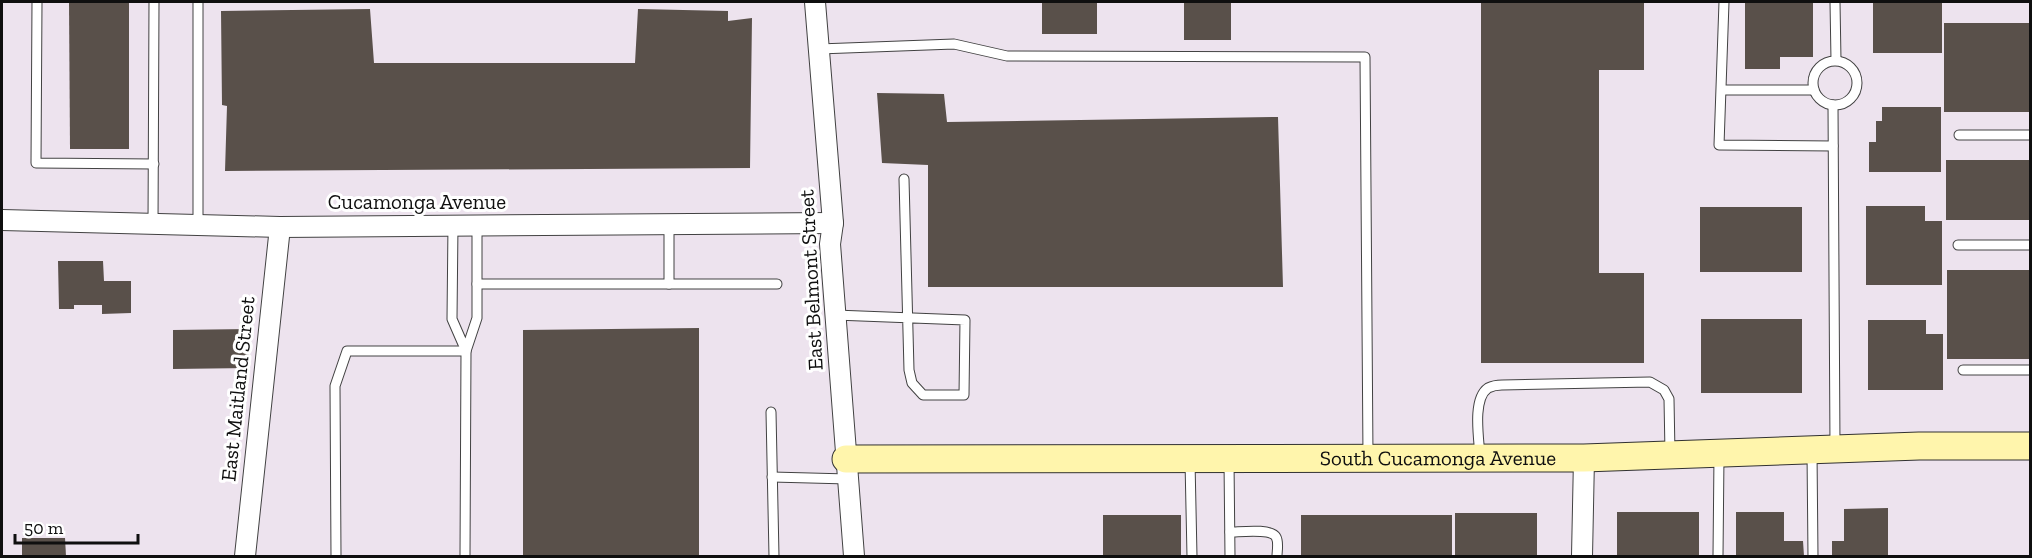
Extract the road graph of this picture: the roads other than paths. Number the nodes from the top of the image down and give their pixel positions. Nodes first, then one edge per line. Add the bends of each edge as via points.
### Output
1 (37, 2) edge
2 (154, 2) edge
3 (198, 2) edge
4 (815, 2) edge
5 (1724, 2) edge
6 (1834, 2) edge
7 (819, 49) junction
8 (1836, 60) junction
9 (1722, 90) junction
10 (1814, 90) junction
11 (1833, 105) junction
12 (1959, 135) dead end
13 (2031, 135) edge
14 (1833, 146) junction
15 (154, 164) junction
16 (904, 179) dead end
17 (2, 220) edge
18 (833, 223) junction
19 (153, 224) junction
20 (669, 224) junction
21 (198, 225) junction
22 (453, 225) junction
23 (477, 225) junction
24 (280, 227) junction
25 (2031, 244) edge
26 (1958, 245) dead end
27 (477, 284) junction
28 (669, 284) junction
29 (777, 284) dead end
30 (835, 315) junction
31 (907, 318) junction
32 (466, 351) junction
33 (1963, 370) dead end
34 (2031, 370) edge
35 (771, 412) dead end
36 (2031, 446) edge
37 (1823, 449) junction
38 (1719, 453) junction
39 (1670, 455) junction
40 (1190, 458) junction
41 (1229, 458) junction
42 (1368, 458) junction
43 (1480, 458) junction
44 (1584, 458) junction
45 (847, 469) junction
46 (772, 477) junction
47 (1230, 532) junction
48 (245, 556) edge
49 (336, 556) edge
50 (465, 556) edge
51 (774, 556) edge
52 (854, 556) edge
53 (1192, 556) edge
54 (1230, 556) edge
55 (1277, 556) edge
56 (1582, 556) edge
57 (1718, 556) edge
58 (1813, 556) edge

1 - 15 lane via 36,163
2 - 15 lane
3 - 21 lane
4 - 7 street, East Belmont Street
5 - 9 lane
6 - 8 lane
7 - 18 street, East Belmont Street
7 - 42 lane via 954,44 1007,56 1365,57
8 - 10 lane via 1817,69
8 - 11 lane via 1850,66 1858,87 1850,100
9 - 10 lane
9 - 14 lane via 1719,145
10 - 11 lane via 1822,101
11 - 14 lane
12 - 13 lane
14 - 37 lane
15 - 19 lane
16 - 31 lane
17 - 19 street, Cucamonga Avenue
18 - 20 street, Cucamonga Avenue
18 - 30 street, East Belmont Street via 830,244
19 - 21 street, Cucamonga Avenue
20 - 23 street, Cucamonga Avenue
20 - 28 lane
21 - 24 street, Cucamonga Avenue
22 - 23 street, Cucamonga Avenue
22 - 24 street, Cucamonga Avenue
22 - 32 lane via 452,319
23 - 27 lane
24 - 48 street, East Maitland Street
25 - 26 lane
27 - 28 lane
27 - 32 lane via 477,318
28 - 29 lane
30 - 31 lane
30 - 45 street, East Belmont Street
31 - 31 lane via 965,320 964,395 923,395 912,383
32 - 49 lane via 347,351 335,386
32 - 50 lane
33 - 34 lane
35 - 46 lane
36 - 37 street, South Cucamonga Avenue
37 - 38 street, South Cucamonga Avenue
37 - 58 lane
38 - 39 street, South Cucamonga Avenue
38 - 57 lane
39 - 43 lane via 1669,399 1664,390 1650,382 1490,387 1478,404
39 - 44 street, South Cucamonga Avenue
40 - 41 street, South Cucamonga Avenue
40 - 45 street, South Cucamonga Avenue
40 - 53 lane
41 - 42 street, South Cucamonga Avenue
41 - 47 lane
42 - 43 street, South Cucamonga Avenue
43 - 44 street, South Cucamonga Avenue
44 - 56 street
45 - 46 lane
45 - 52 street, East Belmont Street
46 - 51 lane
47 - 54 lane
47 - 55 lane via 1267,531 1277,538

